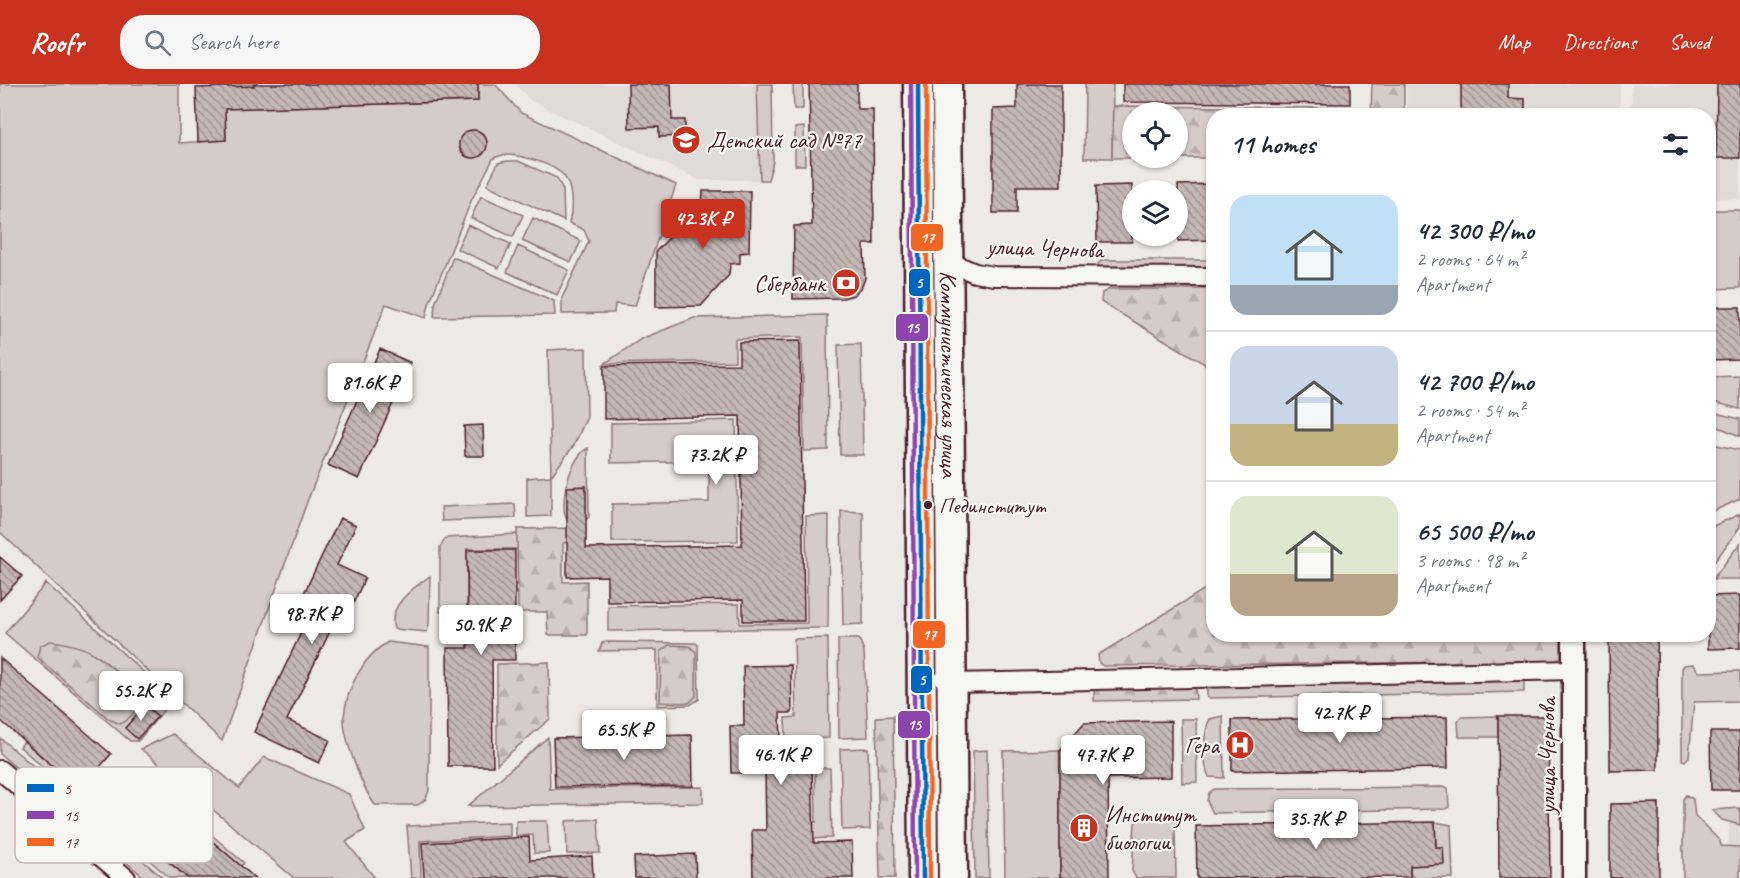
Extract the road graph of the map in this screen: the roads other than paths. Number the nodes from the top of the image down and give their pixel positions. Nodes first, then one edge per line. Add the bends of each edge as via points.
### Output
1 (918, 84) edge
2 (947, 84) edge
3 (949, 262) junction
4 (1206, 277) edge
5 (1574, 642) edge
6 (921, 665) junction
7 (1574, 670) junction
8 (951, 683) junction
9 (0, 770) edge
10 (15, 783) edge
11 (108, 863) edge
12 (126, 878) edge
13 (923, 878) edge
14 (953, 878) edge
15 (1574, 878) edge

1 - 6 main road, Коммунистическая улица
2 - 3 main road, Коммунистическая улица
3 - 4 street, улица Чернова via 994,276
3 - 8 main road, Коммунистическая улица
5 - 7 street, улица Чернова
6 - 8 street
6 - 13 main road, Коммунистическая улица
7 - 8 street
7 - 15 street, улица Чернова
8 - 14 main road, Коммунистическая улица
9 - 10 street
11 - 12 street

